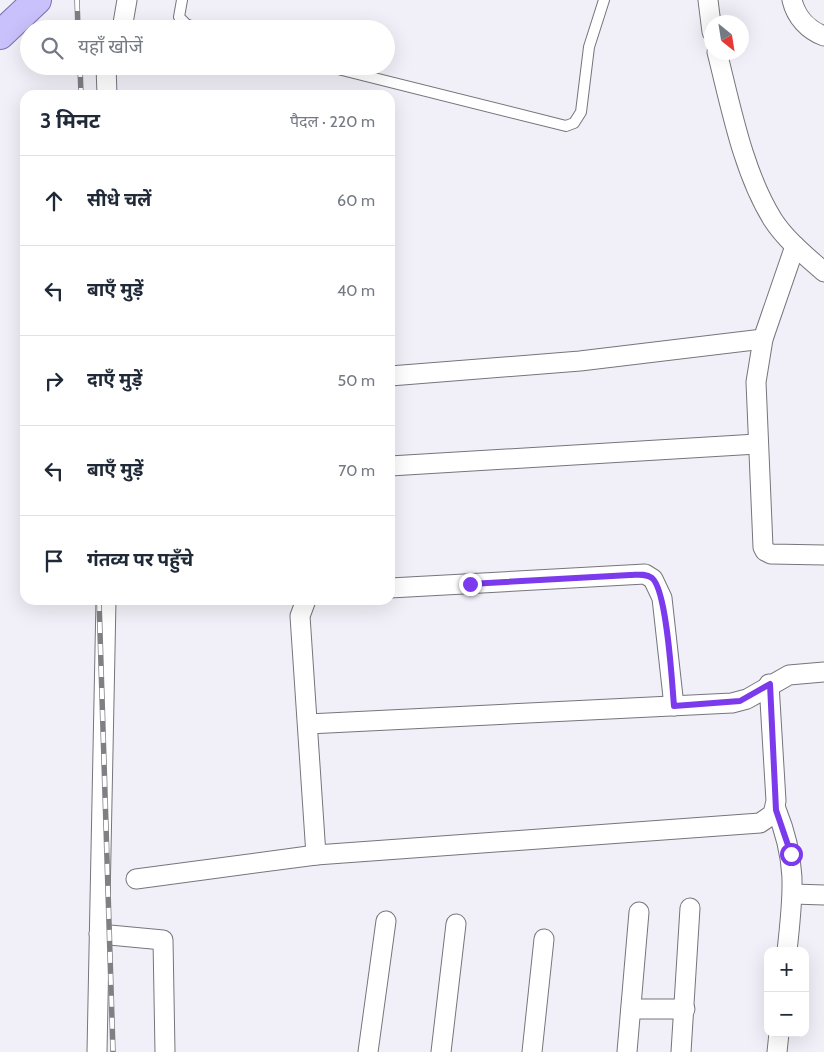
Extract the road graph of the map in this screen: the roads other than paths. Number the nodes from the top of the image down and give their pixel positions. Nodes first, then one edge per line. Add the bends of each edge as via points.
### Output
1 (37, 0) edge
2 (127, 0) edge
3 (182, 0) edge
4 (604, 0) edge
5 (708, 0) edge
6 (792, 0) edge
7 (710, 15) edge
8 (124, 20) edge
9 (182, 20) edge
10 (0, 35) edge
11 (824, 36) edge
12 (719, 60) edge
13 (106, 75) edge
14 (362, 75) edge
15 (107, 90) edge
16 (795, 246) junction
17 (824, 272) edge
18 (763, 339) junction
19 (395, 376) edge
20 (757, 444) junction
21 (395, 466) edge
22 (824, 555) edge
23 (395, 588) edge
24 (106, 605) edge
25 (304, 605) edge
26 (824, 672) edge
27 (770, 684) junction
28 (674, 706) junction
29 (308, 724) junction
30 (776, 810) junction
31 (316, 855) junction
32 (136, 879) dead end
33 (793, 894) junction
34 (824, 895) edge
35 (690, 908) dead end
36 (639, 912) dead end
37 (386, 921) dead end
38 (456, 924) dead end
39 (99, 934) junction
40 (544, 939) dead end
41 (787, 947) edge
42 (631, 1009) junction
43 (685, 1009) junction
44 (779, 1037) edge
45 (97, 1052) edge
46 (165, 1052) edge
47 (368, 1052) edge
48 (441, 1052) edge
49 (532, 1052) edge
50 (627, 1052) edge
51 (681, 1052) edge
52 (777, 1052) edge

1 - 10 main road
2 - 8 street
3 - 9 lane via 179,17
4 - 14 lane via 589,47 581,112 574,123 566,126
5 - 7 street
6 - 11 street via 806,25
12 - 16 street via 737,130 758,191 773,220
13 - 15 street
16 - 17 street
16 - 18 street
18 - 19 street via 580,361
18 - 20 street via 756,382
20 - 21 street
20 - 22 street via 765,551 771,554
23 - 28 street via 645,574 653,579 662,598
24 - 39 street
25 - 29 street via 300,616
26 - 27 street via 789,675
27 - 28 street via 740,701
27 - 30 street
28 - 29 street
29 - 31 street
30 - 31 street via 770,818 760,822
30 - 33 street via 791,854
31 - 32 street
33 - 34 street
33 - 41 street
35 - 43 street
36 - 42 street
37 - 47 street
38 - 48 street
39 - 45 street
39 - 46 street via 163,940
40 - 49 street
42 - 43 street
42 - 50 street
43 - 51 street
44 - 52 street

